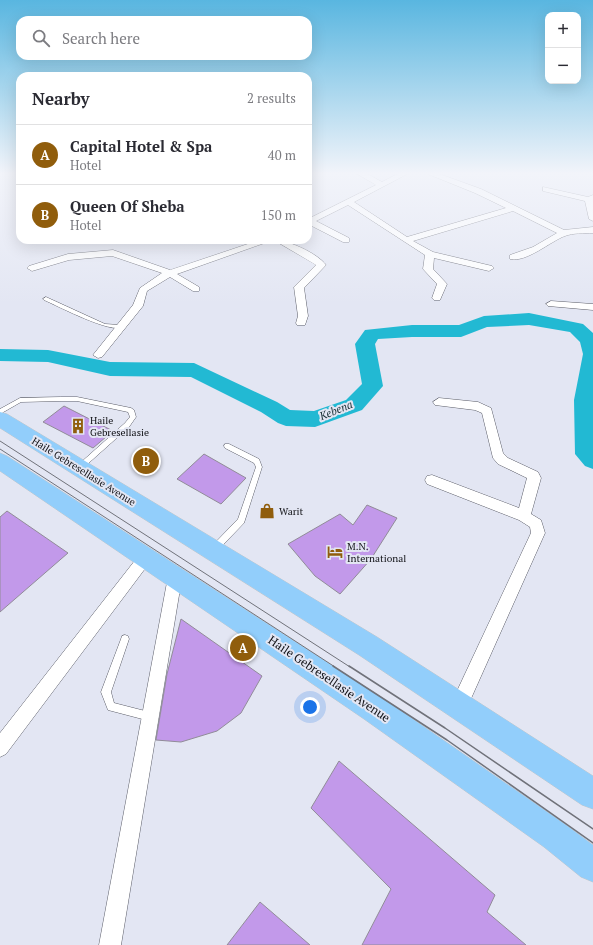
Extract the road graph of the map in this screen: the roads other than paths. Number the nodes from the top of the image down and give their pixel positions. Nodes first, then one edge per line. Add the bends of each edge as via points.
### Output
1 (370, 216) edge
2 (487, 216) edge
3 (531, 216) edge
4 (312, 223) edge
5 (593, 230) edge
6 (563, 233) junction
7 (346, 240) dead end
8 (406, 240) junction
9 (257, 244) edge
10 (286, 244) edge
11 (430, 254) junction
12 (513, 257) dead end
13 (32, 268) dead end
14 (489, 268) dead end
15 (170, 273) junction
16 (196, 289) dead end
17 (437, 298) dead end
18 (46, 299) dead end
19 (551, 304) dead end
20 (593, 307) edge
21 (301, 323) dead end
22 (120, 327) junction
23 (98, 355) dead end
24 (439, 402) dead end
25 (0, 412) edge
26 (0, 419) edge
27 (227, 446) dead end
28 (0, 462) edge
29 (78, 469) junction
30 (432, 480) dead end
31 (524, 516) junction
32 (213, 550) junction
33 (145, 558) junction
34 (175, 577) junction
35 (125, 639) dead end
36 (459, 706) junction
37 (150, 716) junction
38 (0, 748) edge
39 (593, 792) edge
40 (593, 865) edge
41 (110, 945) edge

1 - 8 street
2 - 8 street
3 - 6 street
4 - 7 street
5 - 6 street
6 - 12 street via 536,249
8 - 11 street
9 - 15 street
10 - 21 street via 318,260 321,265 299,287 303,316
11 - 14 street
11 - 17 street via 428,269 442,284
13 - 15 street via 68,257 113,253
15 - 16 street
15 - 22 street via 143,290 138,306
18 - 22 lane via 104,325
19 - 20 street
22 - 23 street
24 - 31 street via 478,406 487,411 497,455 503,461 533,475
25 - 29 lane via 20,400 61,399 77,399 131,410 133,417 127,426
26 - 29 main road, Haile Gebresellasie Avenue
27 - 32 lane via 257,461 259,467 241,521
28 - 33 main road, Haile Gebresellasie Avenue
29 - 32 main road, Haile Gebresellasie Avenue
30 - 31 street
31 - 36 street via 536,524 538,533
32 - 36 main road, Haile Gebresellasie Avenue
33 - 34 main road, Haile Gebresellasie Avenue
33 - 38 street
34 - 37 street
34 - 40 main road, Haile Gebresellasie Avenue via 374,709
35 - 37 lane via 106,692 111,706
36 - 39 main road, Haile Gebresellasie Avenue
37 - 41 street

